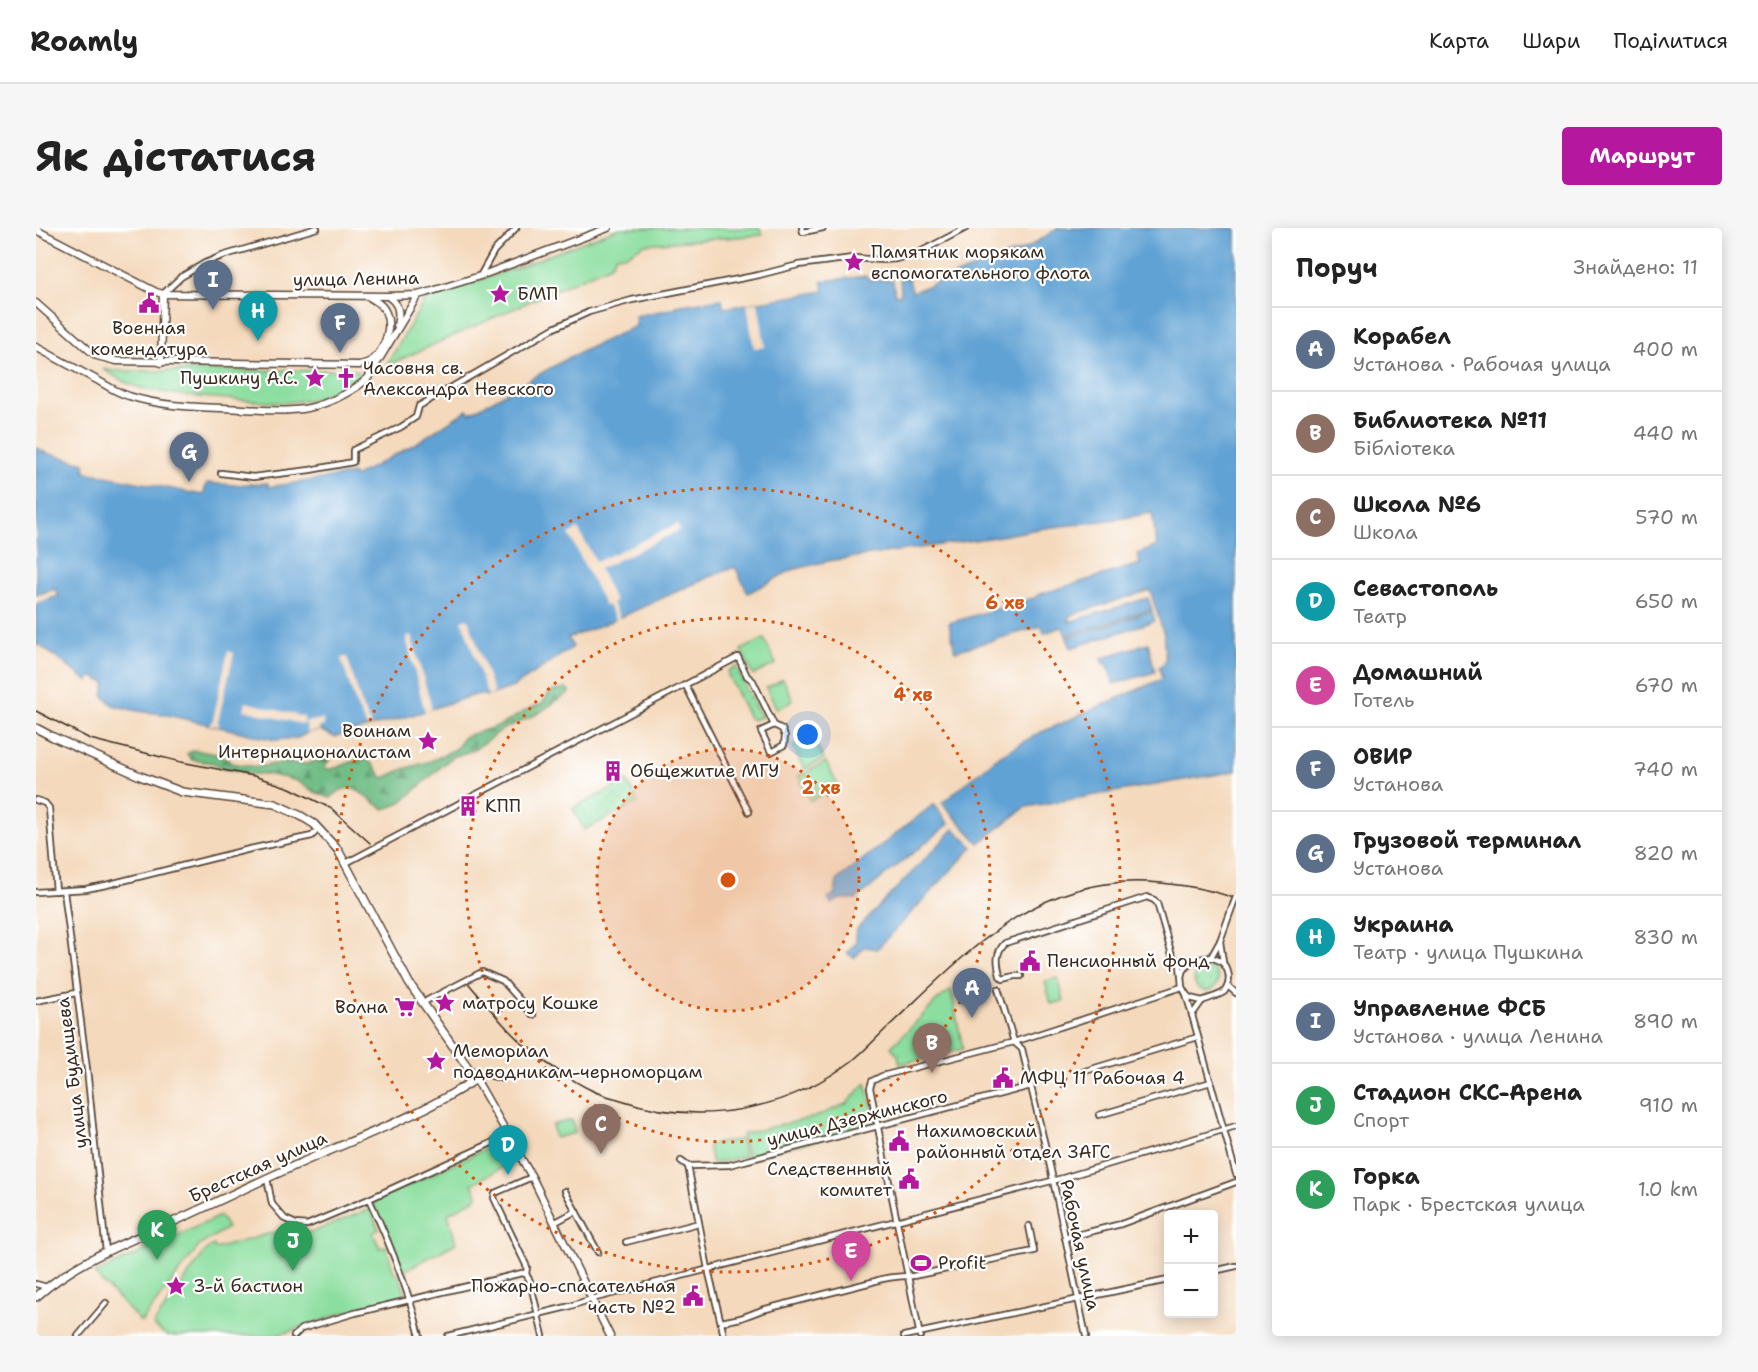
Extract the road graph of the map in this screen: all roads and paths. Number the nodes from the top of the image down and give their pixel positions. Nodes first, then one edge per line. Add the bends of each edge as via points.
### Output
1 (317, 228) edge
2 (516, 228) edge
3 (608, 228) edge
4 (823, 228) edge
5 (966, 228) edge
6 (36, 230) edge
7 (803, 230) edge
8 (480, 276) junction
9 (163, 294) junction
10 (418, 294) junction
11 (369, 296) junction
12 (387, 296) junction
13 (36, 303) edge
14 (392, 336) junction
15 (36, 347) edge
16 (161, 363) junction
17 (221, 473) dead end
18 (686, 686) junction
19 (774, 725) junction
20 (36, 728) edge
21 (36, 800) edge
22 (748, 812) dead end
23 (318, 829) junction
24 (345, 863) junction
25 (56, 891) junction
26 (64, 891) junction
27 (36, 892) edge
28 (1236, 897) edge
29 (1220, 941) junction
30 (1211, 957) junction
31 (1223, 962) junction
32 (1190, 963) junction
33 (1180, 964) junction
34 (1182, 974) junction
35 (1021, 976) dead end
36 (1228, 986) junction
37 (1182, 987) junction
38 (998, 989) dead end
39 (76, 993) junction
40 (1236, 993) edge
41 (1186, 994) junction
42 (36, 1001) edge
43 (1202, 1001) junction
44 (422, 1003) junction
45 (533, 1015) dead end
46 (1192, 1015) junction
47 (1198, 1037) junction
48 (1014, 1042) junction
49 (1085, 1071) dead end
50 (476, 1079) junction
51 (503, 1079) dead end
52 (1210, 1082) junction
53 (1031, 1086) junction
54 (1099, 1115) dead end
55 (1236, 1126) edge
56 (878, 1127) junction
57 (1224, 1130) junction
58 (509, 1135) junction
59 (681, 1161) dead end
60 (688, 1166) junction
61 (1236, 1174) edge
62 (532, 1177) junction
63 (267, 1178) junction
64 (1053, 1180) junction
65 (1236, 1182) edge
66 (566, 1191) dead end
67 (369, 1199) junction
68 (576, 1211) junction
69 (896, 1220) junction
70 (699, 1222) junction
71 (554, 1223) junction
72 (1029, 1226) dead end
73 (1065, 1238) junction
74 (626, 1242) dead end
75 (106, 1252) junction
76 (598, 1252) dead end
77 (1236, 1266) edge
78 (708, 1269) junction
79 (1218, 1270) edge
80 (526, 1274) junction
81 (908, 1276) junction
82 (1164, 1281) edge
83 (36, 1284) edge
84 (50, 1284) junction
85 (36, 1297) edge
86 (592, 1299) junction
87 (1078, 1299) junction
88 (411, 1300) junction
89 (106, 1303) dead end
90 (539, 1314) junction
91 (721, 1322) junction
92 (920, 1334) edge
93 (78, 1336) edge
94 (294, 1336) edge
95 (420, 1336) edge
96 (448, 1336) edge
97 (543, 1336) edge
98 (610, 1336) edge
99 (724, 1336) edge
100 (904, 1336) edge
101 (1086, 1336) edge

1 - 9 street via 205,263
2 - 8 street via 494,251
3 - 8 main road, улица Ленина
4 - 7 street
5 - 17 street via 920,252 896,259 853,258 798,265 589,312 419,406 417,417 353,450 353,462 253,477
6 - 9 main road, улица Ленина
8 - 10 main road, улица Ленина
9 - 11 main road, улица Ленина
9 - 16 main road
10 - 12 main road, улица Ленина
10 - 14 main road
11 - 12 main road, улица Ленина
11 - 16 main road via 386,313 388,330 377,356 370,362
12 - 14 main road via 399,309
13 - 16 main road via 97,356
14 - 15 main road via 368,378 358,387 318,406 292,410 175,405 140,399 121,393
18 - 19 street via 738,657
18 - 22 street
18 - 24 street
19 - 19 street via 786,736 784,745 771,752 760,731
20 - 23 main road via 163,785 198,795 275,804 302,816
21 - 25 street via 49,808
23 - 24 main road
23 - 26 street via 312,836 106,885
24 - 44 main road
25 - 26 street
25 - 27 street
26 - 39 street, улица Будищева
28 - 29 street, bridge
29 - 30 street
29 - 31 street
30 - 31 street
30 - 32 street
31 - 36 street via 1230,973
32 - 33 street
32 - 34 street
33 - 34 street
33 - 35 street via 1172,955 1157,903 1146,897 1005,943 997,958 1001,978
34 - 37 street
36 - 40 street
36 - 43 street via 1222,993
37 - 41 street
37 - 48 street
38 - 48 street, Рабочая улица
39 - 42 street
39 - 75 street, улица Будищева
41 - 43 street
41 - 46 street
43 - 46 street
44 - 45 street via 482,972 503,981
44 - 50 main road
46 - 47 street
47 - 49 street
47 - 52 street
48 - 53 street, Рабочая улица via 1022,1049
48 - 56 street via 875,1078 870,1088
50 - 51 street via 484,1074
50 - 58 main road
50 - 63 main road, Брестская улица via 422,1110
52 - 54 street
52 - 57 street
53 - 56 street, улица Дзержинского
53 - 64 street, Рабочая улица
55 - 57 street
56 - 60 street, улица Дзержинского via 729,1165
56 - 69 street
57 - 61 street
57 - 64 street
58 - 62 main road
58 - 67 street
59 - 60 street
60 - 70 street
62 - 71 main road
62 - 80 street via 494,1195
63 - 67 street via 272,1204 285,1219 296,1224 307,1225
63 - 75 main road, Брестская улица
64 - 69 street
64 - 73 street, Рабочая улица
65 - 73 street via 1120,1224
66 - 68 street
67 - 88 street
68 - 71 street
68 - 76 street
69 - 78 street
69 - 81 street
70 - 74 street
70 - 78 street
71 - 86 main road
72 - 81 street via 1034,1251
73 - 87 street, Рабочая улица
75 - 84 main road, Брестская улица
77 - 79 street
78 - 86 street
78 - 91 street
80 - 88 street
80 - 90 street
81 - 91 street via 880,1279
81 - 92 street
82 - 87 street
83 - 84 street
84 - 85 main road, Брестская улица
86 - 90 street
86 - 98 main road
87 - 92 street
87 - 101 street, Рабочая улица
88 - 94 street via 301,1329
88 - 95 street
89 - 93 street
90 - 96 street
90 - 97 street
91 - 99 street
92 - 100 street

